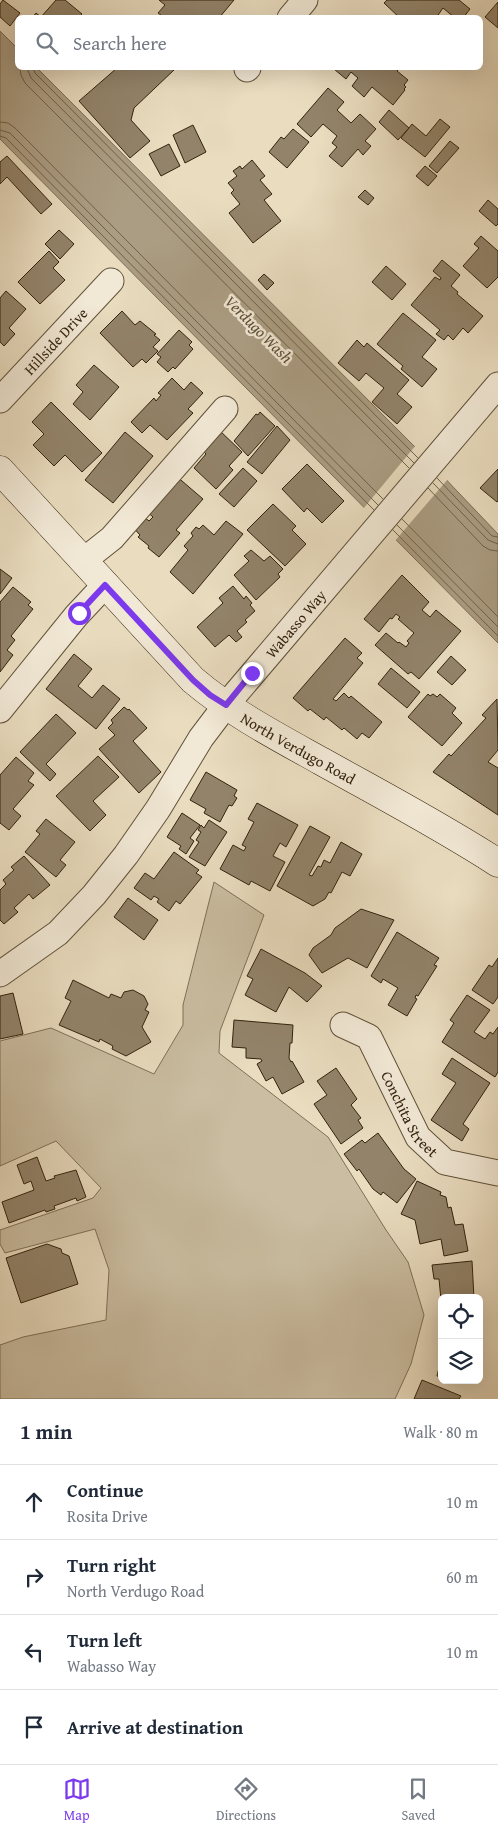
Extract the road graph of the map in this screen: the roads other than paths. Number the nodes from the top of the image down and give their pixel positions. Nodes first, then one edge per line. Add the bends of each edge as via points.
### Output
1 (305, 0) edge
2 (292, 15) edge
3 (111, 281) dead end
4 (498, 385) edge
5 (0, 400) edge
6 (224, 409) dead end
7 (0, 470) edge
8 (83, 561) junction
9 (105, 585) junction
10 (226, 705) junction
11 (0, 710) edge
12 (498, 863) edge
13 (0, 974) edge
14 (343, 1025) dead end
15 (498, 1172) edge

1 - 2 street
3 - 5 street, Hillside Drive
4 - 10 street, Wabasso Way
6 - 8 street via 112,538
7 - 8 main road, North Verdugo Road
8 - 9 main road, North Verdugo Road
9 - 10 main road, North Verdugo Road via 193,680
9 - 11 street
10 - 12 main road, North Verdugo Road
10 - 13 street, Wabasso Way via 201,738 158,809 94,895 58,933
14 - 15 street, Conchita Street via 368,1037 418,1137 445,1162

